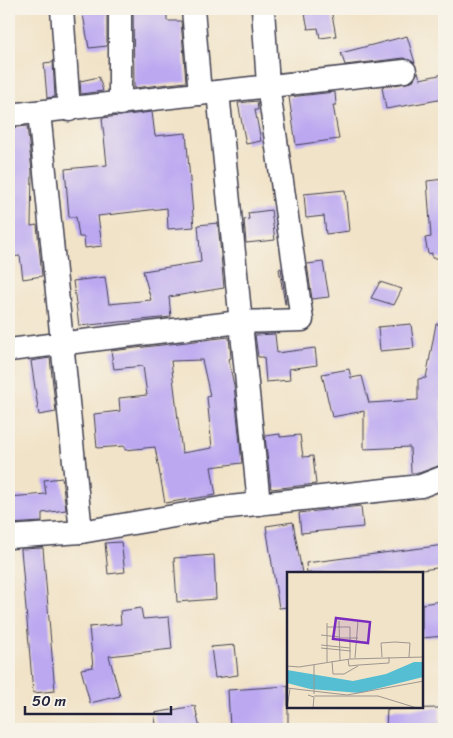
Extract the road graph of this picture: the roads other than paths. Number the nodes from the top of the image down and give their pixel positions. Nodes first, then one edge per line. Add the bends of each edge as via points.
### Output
1 (62, 9) edge
2 (120, 9) edge
3 (193, 9) edge
4 (263, 9) edge
5 (405, 71) dead end
6 (268, 86) junction
7 (209, 93) junction
8 (120, 104) junction
9 (68, 110) junction
10 (39, 112) junction
11 (9, 115) edge
12 (240, 322) junction
13 (62, 343) junction
14 (9, 350) edge
15 (444, 477) edge
16 (259, 504) junction
17 (81, 532) junction
18 (9, 537) edge

1 - 9 street
2 - 8 street
3 - 7 street
4 - 6 street
5 - 6 street
6 - 7 street
6 - 12 street via 302,320
7 - 8 street
7 - 12 street
8 - 9 street
9 - 10 street
10 - 11 street
10 - 13 street
12 - 13 street
12 - 16 street
13 - 14 street
13 - 17 street
15 - 16 street via 421,486
16 - 17 street
17 - 18 street

